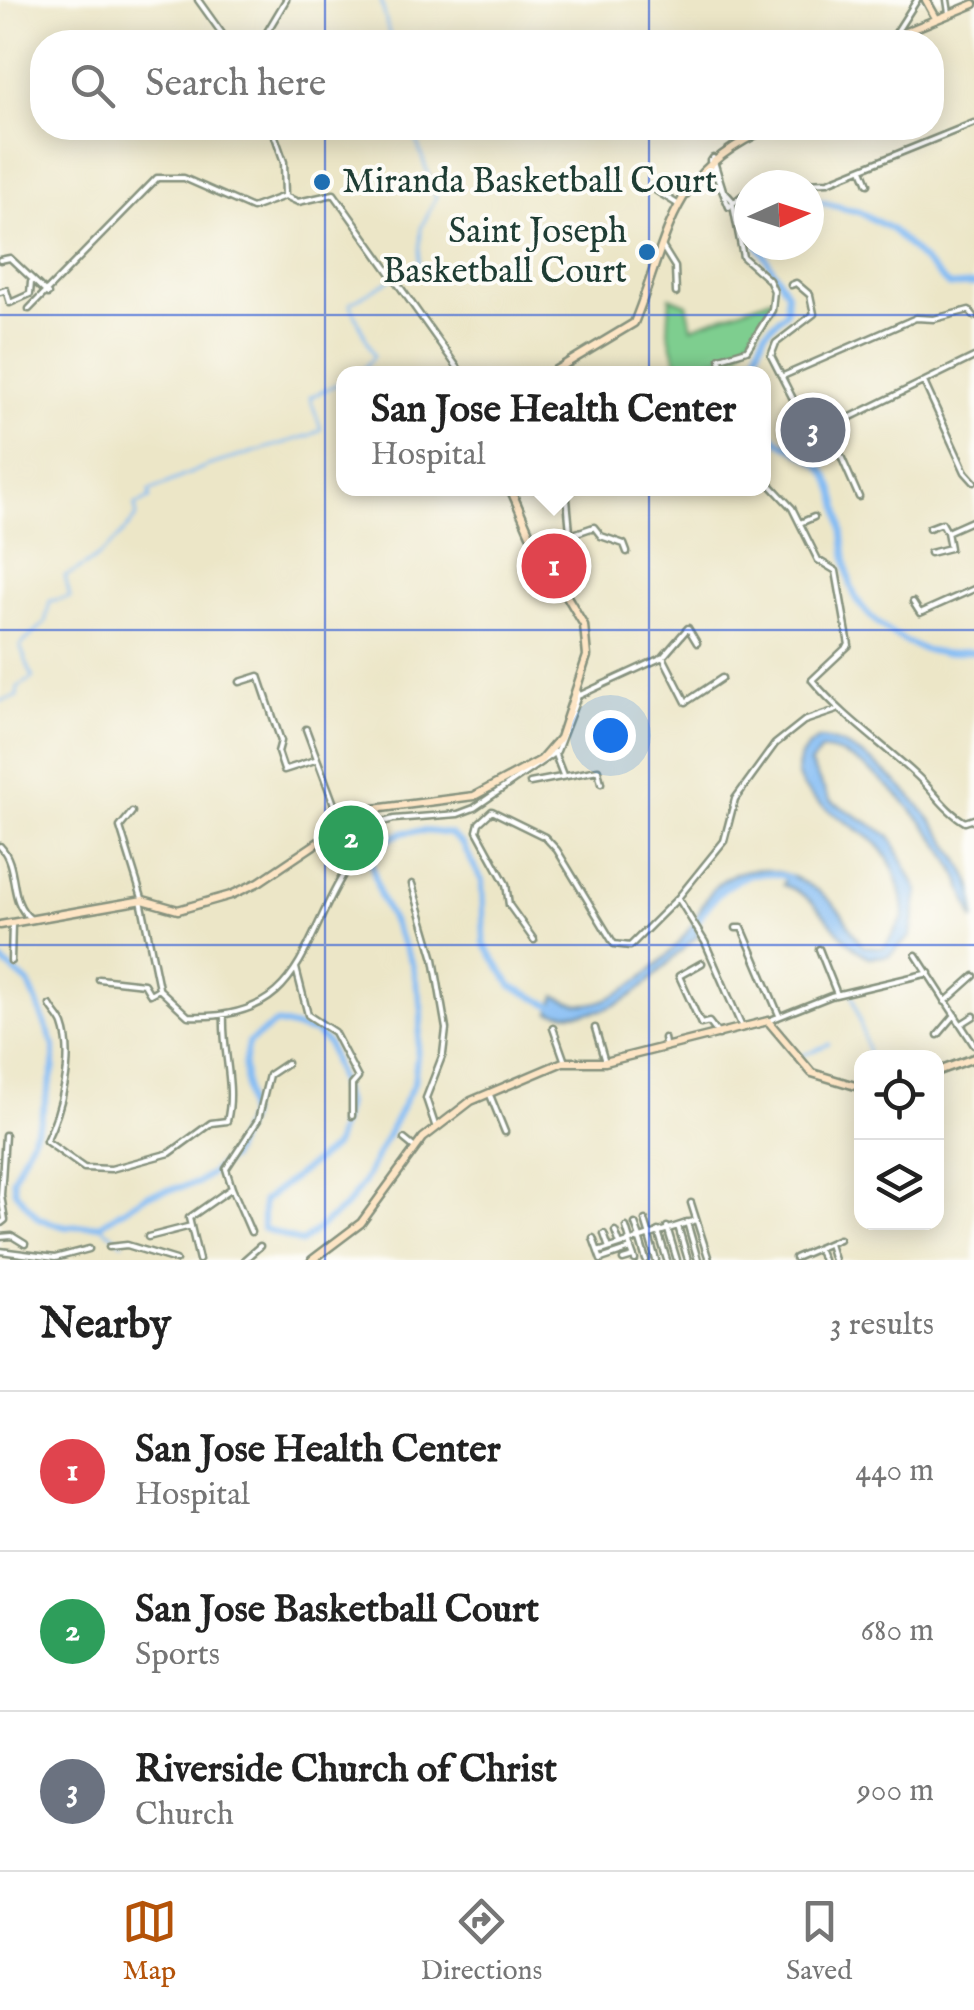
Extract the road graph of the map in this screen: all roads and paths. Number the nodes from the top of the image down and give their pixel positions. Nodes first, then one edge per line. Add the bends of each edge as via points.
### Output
1 (198, 0) edge
2 (286, 0) edge
3 (916, 0) edge
4 (926, 0) edge
5 (946, 0) edge
6 (974, 4) edge
7 (949, 14) junction
8 (936, 18) junction
9 (219, 30) edge
10 (268, 30) edge
11 (898, 30) edge
12 (908, 30) edge
13 (974, 123) edge
14 (944, 136) edge
15 (276, 140) edge
16 (742, 140) edge
17 (933, 140) edge
18 (712, 160) junction
19 (862, 170) junction
20 (824, 181) edge
21 (868, 184) dead end
22 (655, 190) dead end
23 (285, 196) junction
24 (734, 202) edge
25 (731, 205) junction
26 (678, 206) junction
27 (734, 215) joint
28 (662, 246) junction
29 (0, 260) edge
30 (746, 260) edge
31 (32, 282) junction
32 (790, 285) dead end
33 (0, 292) edge
34 (676, 293) dead end
35 (48, 294) junction
36 (30, 309) dead end
37 (974, 316) edge
38 (974, 357) edge
39 (456, 366) edge
40 (564, 366) edge
41 (721, 366) edge
42 (782, 376) junction
43 (924, 382) junction
44 (830, 428) junction
45 (833, 438) junction
46 (816, 446) dead end
47 (974, 482) edge
48 (771, 484) edge
49 (514, 496) edge
50 (567, 496) edge
51 (859, 497) dead end
52 (814, 517) dead end
53 (974, 520) edge
54 (799, 523) junction
55 (929, 528) dead end
56 (570, 532) junction
57 (947, 532) junction
58 (538, 546) junction
59 (627, 552) dead end
60 (930, 553) dead end
61 (974, 588) edge
62 (913, 602) dead end
63 (698, 643) dead end
64 (663, 657) junction
65 (722, 678) dead end
66 (240, 682) dead end
67 (576, 688) junction
68 (578, 696) junction
69 (837, 710) junction
70 (306, 729) dead end
71 (553, 751) junction
72 (316, 760) junction
73 (562, 775) junction
74 (530, 782) dead end
75 (601, 783) dead end
76 (498, 787) junction
77 (487, 799) junction
78 (495, 811) junction
79 (132, 812) dead end
80 (972, 819) edge
81 (341, 823) junction
82 (370, 826) junction
83 (342, 834) junction
84 (332, 835) junction
85 (0, 846) edge
86 (351, 854) junction
87 (412, 884) dead end
88 (678, 898) junction
89 (142, 900) junction
90 (35, 921) junction
91 (12, 924) junction
92 (0, 925) edge
93 (736, 928) dead end
94 (702, 936) junction
95 (711, 937) dead end
96 (534, 940) dead end
97 (819, 950) dead end
98 (916, 955) dead end
99 (11, 960) dead end
100 (702, 963) dead end
101 (296, 968) junction
102 (929, 973) junction
103 (974, 976) edge
104 (99, 979) dead end
105 (159, 989) junction
106 (837, 994) junction
107 (945, 1002) junction
108 (50, 1005) dead end
109 (956, 1014) junction
110 (224, 1015) junction
111 (974, 1016) edge
112 (773, 1018) junction
113 (963, 1023) junction
114 (741, 1027) junction
115 (553, 1028) dead end
116 (595, 1028) dead end
117 (714, 1033) junction
118 (938, 1034) dead end
119 (974, 1045) edge
120 (974, 1058) edge
121 (610, 1059) junction
122 (565, 1061) junction
123 (288, 1063) dead end
124 (944, 1069) edge
125 (812, 1073) junction
126 (816, 1086) dead end
127 (854, 1086) edge
128 (485, 1094) junction
129 (352, 1116) dead end
130 (435, 1127) junction
131 (505, 1132) dead end
132 (5, 1135) dead end
133 (404, 1140) dead end
134 (416, 1143) junction
135 (232, 1188) junction
136 (691, 1203) dead end
137 (646, 1220) dead end
138 (696, 1220) junction
139 (687, 1222) junction
140 (0, 1224) edge
141 (635, 1224) dead end
142 (677, 1224) junction
143 (191, 1226) junction
144 (626, 1227) dead end
145 (667, 1227) junction
146 (658, 1230) junction
147 (615, 1231) dead end
148 (251, 1232) dead end
149 (604, 1234) dead end
150 (649, 1234) junction
151 (0, 1237) edge
152 (639, 1237) junction
153 (148, 1238) dead end
154 (593, 1238) dead end
155 (839, 1239) dead end
156 (630, 1241) junction
157 (26, 1244) dead end
158 (620, 1244) junction
159 (828, 1244) junction
160 (260, 1246) dead end
161 (109, 1247) dead end
162 (609, 1248) junction
163 (818, 1248) junction
164 (631, 1249) junction
165 (90, 1250) dead end
166 (0, 1251) edge
167 (598, 1252) junction
168 (805, 1256) edge
169 (634, 1258) edge
170 (795, 1258) edge
171 (176, 1260) edge
172 (199, 1260) edge
173 (244, 1260) edge
174 (312, 1260) edge
175 (601, 1260) edge
176 (623, 1260) edge
177 (646, 1260) edge
178 (656, 1260) edge
179 (667, 1260) edge
180 (677, 1260) edge
181 (688, 1260) edge
182 (698, 1260) edge
183 (708, 1260) edge
184 (812, 1260) edge
185 (823, 1260) edge
186 (834, 1260) edge

1 - 9 street
2 - 10 street
3 - 11 street
4 - 8 street
5 - 7 street
6 - 7 street
7 - 8 street
8 - 12 street
13 - 14 street
15 - 23 street
16 - 18 street
17 - 19 street
18 - 25 street
18 - 26 street
18 - 27 street
19 - 20 street
19 - 21 street
22 - 26 street
23 - 35 street via 252,208 184,178 157,178
23 - 39 street via 298,202 334,194
24 - 25 street
25 - 27 street
26 - 28 street
28 - 34 street via 675,268
28 - 40 street via 636,326
29 - 31 street via 10,258
30 - 41 street via 769,280 774,304 747,350 720,358
31 - 33 street via 30,294 10,303 6,290
31 - 35 street
32 - 42 street via 804,287 814,312 772,350
35 - 36 street
37 - 42 street via 968,310 916,318
38 - 43 street
42 - 44 street via 809,434
43 - 44 street
43 - 47 street
44 - 45 street
45 - 46 street
45 - 51 street
48 - 54 street
49 - 58 street
50 - 56 street
52 - 54 street
53 - 57 street
54 - 69 street via 841,587 850,645 811,677
55 - 57 street via 942,523
56 - 58 street
56 - 59 street via 596,528
57 - 60 street via 950,548
58 - 67 street via 584,625 587,656
61 - 62 street via 920,613
63 - 64 street via 688,628
64 - 65 street via 686,702
64 - 68 street
66 - 72 street via 259,676 284,770
67 - 68 street
67 - 71 street
68 - 71 street
69 - 80 street via 961,821
69 - 88 street via 804,721 775,744 735,799 724,841
70 - 72 street
71 - 73 street
71 - 76 street
72 - 81 street
73 - 74 street
73 - 75 street via 599,770
76 - 77 street
76 - 81 street via 459,800 387,804
77 - 78 street
77 - 82 street via 458,814
78 - 88 street via 558,850 614,944 630,946
78 - 96 street via 478,832 506,884 509,905
79 - 89 street via 120,825
81 - 84 street
82 - 83 street
82 - 86 street
83 - 84 street
83 - 86 street
84 - 89 street via 231,895 178,910
85 - 90 street via 10,860 19,908
86 - 101 street
87 - 130 street via 446,1029 426,1098
88 - 94 street
89 - 90 street
89 - 105 street
90 - 91 street
91 - 92 street
91 - 99 street
93 - 112 street via 742,928
94 - 95 street
94 - 114 street
97 - 106 street
98 - 102 street
100 - 117 street via 679,976 701,1024 709,1022
101 - 110 street via 274,998
101 - 129 street via 308,1014 334,1032 358,1078
102 - 106 street
102 - 107 street
103 - 107 street
104 - 105 street via 144,984 151,994
105 - 110 street via 186,1015
106 - 112 street
107 - 109 street
108 - 110 street via 65,1030 66,1076 46,1141 90,1170 170,1154 211,1124 228,1121 232,1090
109 - 113 street
109 - 118 street
111 - 113 street
112 - 114 street
112 - 125 street
113 - 119 street
114 - 117 street
115 - 122 street
116 - 121 street
117 - 121 street
120 - 124 street
121 - 122 street
122 - 128 street
123 - 135 street via 268,1075 258,1120 225,1171
125 - 126 street
125 - 127 street
128 - 130 street
128 - 131 street
130 - 134 street
132 - 140 street
133 - 134 street
134 - 174 street via 378,1198
135 - 143 street via 191,1216
135 - 148 street
136 - 138 street
137 - 150 street
138 - 139 street
138 - 183 street
139 - 142 street
139 - 182 street
141 - 152 street
142 - 145 street
142 - 181 street
143 - 153 street
143 - 172 street
144 - 156 street
145 - 146 street
145 - 180 street
146 - 150 street
146 - 179 street
147 - 158 street
149 - 162 street
150 - 152 street
150 - 178 street
151 - 157 street
152 - 156 street
152 - 177 street
154 - 167 street
155 - 159 street
156 - 158 street
156 - 164 street
158 - 162 street
159 - 163 street
159 - 186 street
160 - 173 street
161 - 171 street via 127,1245
162 - 167 street
163 - 168 street
163 - 185 street
164 - 169 street
164 - 175 street
165 - 166 street via 62,1256
167 - 175 street
168 - 170 street
168 - 184 street
169 - 176 street

